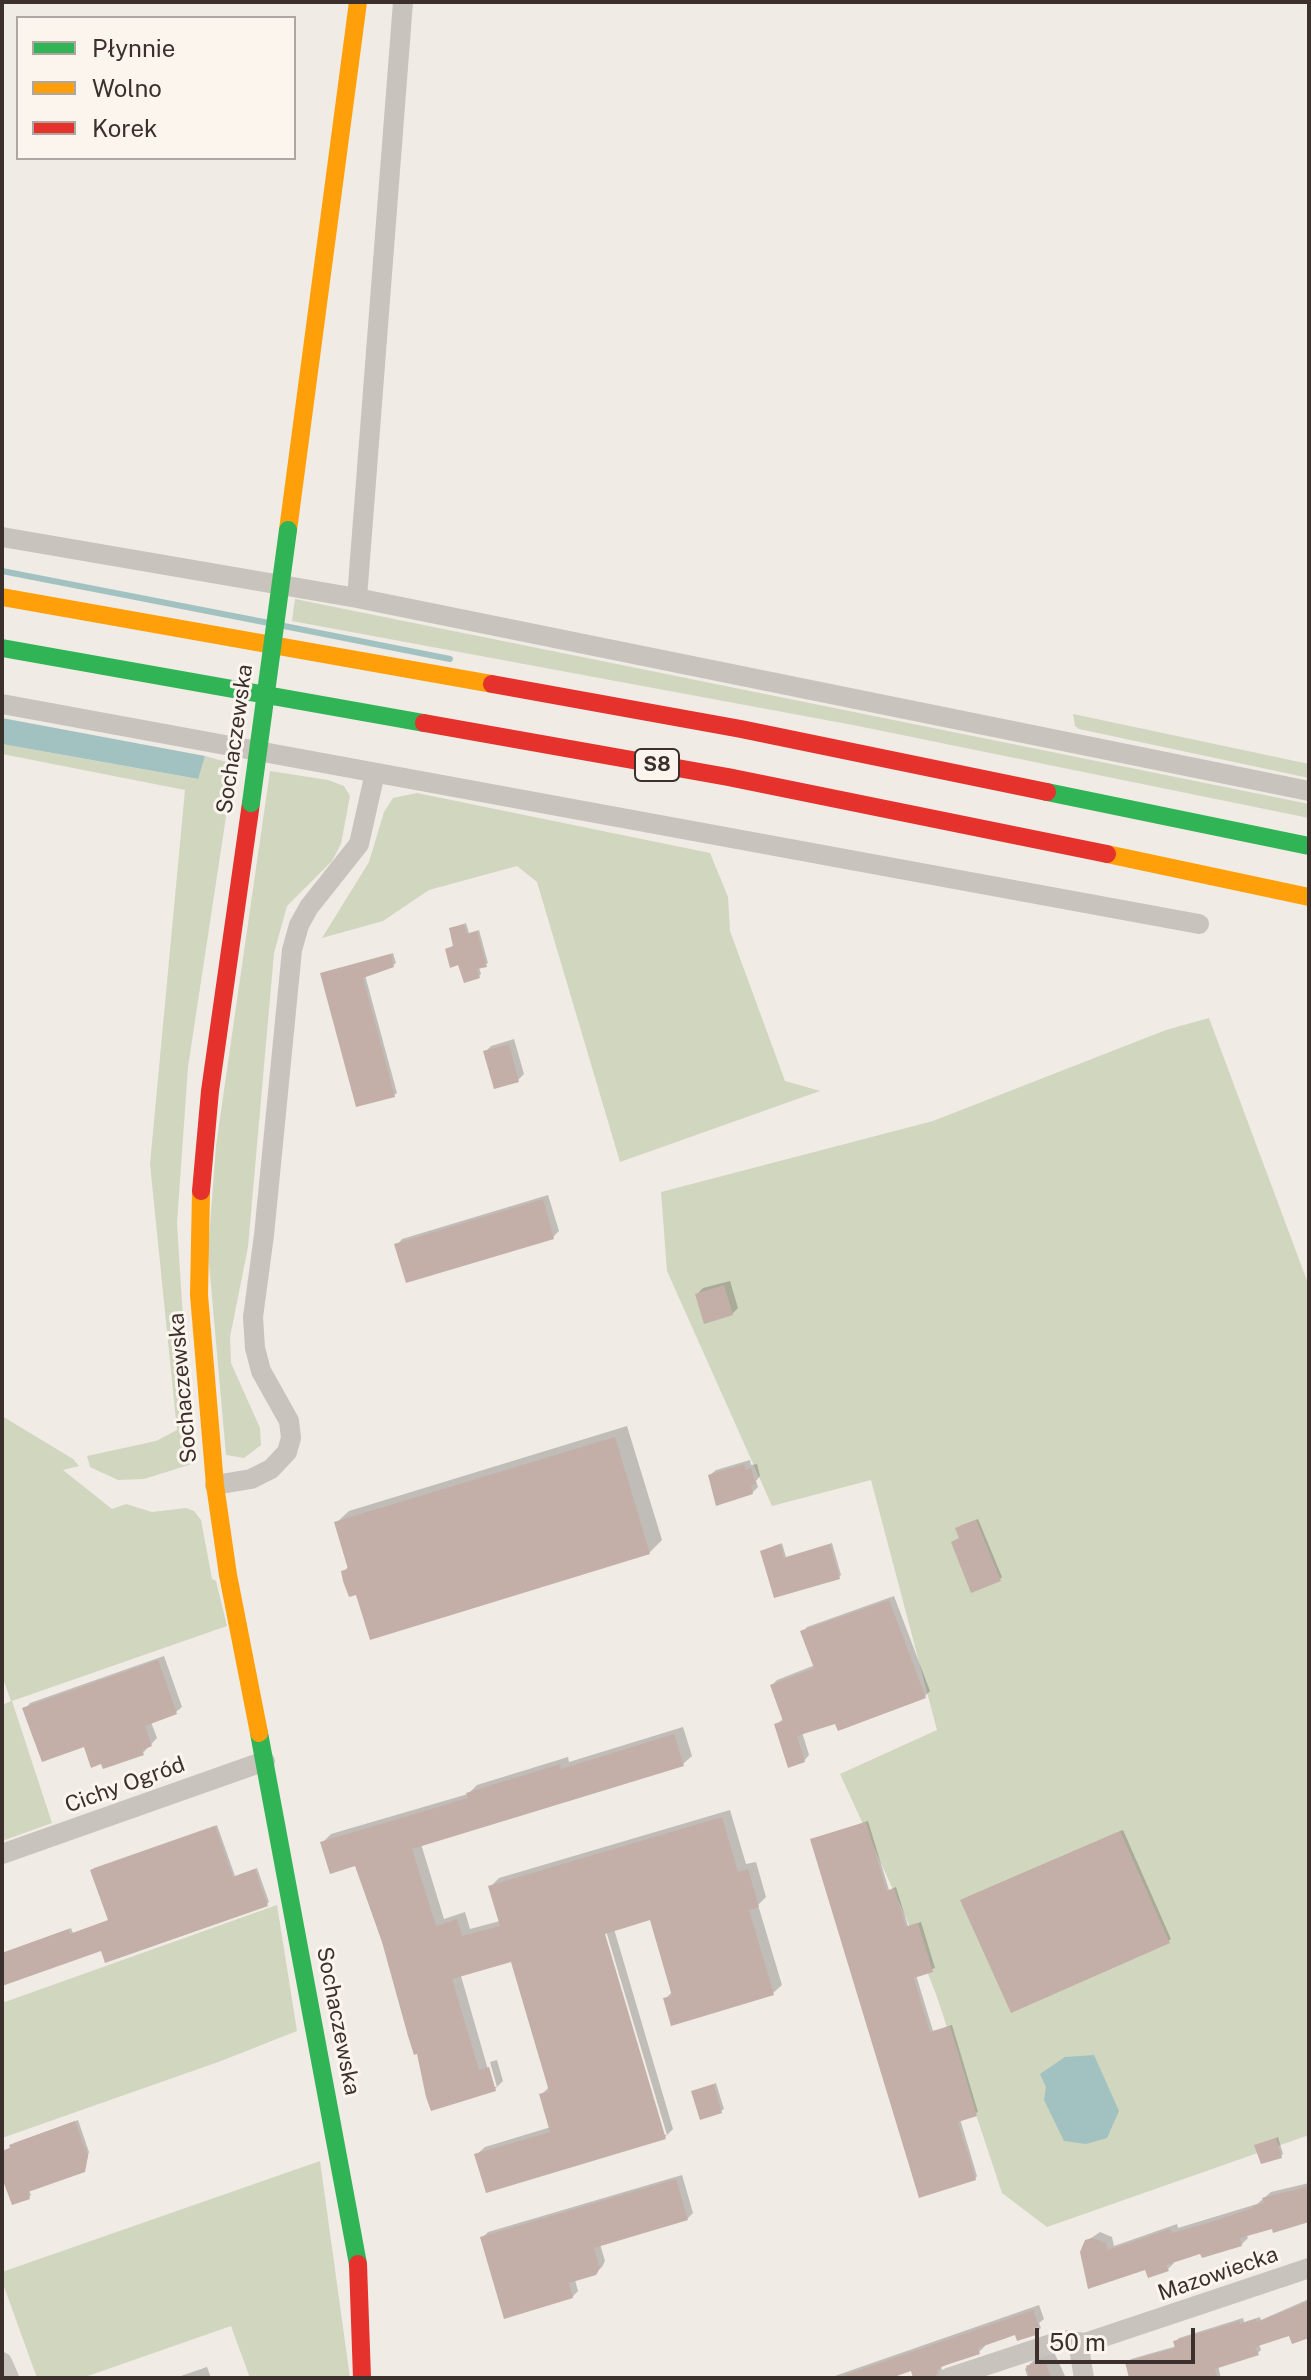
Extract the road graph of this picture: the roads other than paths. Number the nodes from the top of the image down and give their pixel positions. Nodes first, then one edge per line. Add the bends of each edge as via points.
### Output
1 (358, 2) edge
2 (403, 2) edge
3 (2, 537) edge
4 (2, 597) edge
5 (357, 598) junction
6 (2, 648) edge
7 (2, 704) edge
8 (375, 773) junction
9 (1309, 791) edge
10 (1309, 846) edge
11 (1309, 897) edge
12 (1199, 924) dead end
13 (215, 1485) junction
14 (265, 1761) junction
15 (2, 1854) edge
16 (1309, 2268) edge
17 (1085, 2343) junction
18 (2, 2362) edge
19 (9, 2378) edge
20 (362, 2378) edge
21 (948, 2378) edge
22 (1084, 2378) edge

1 - 13 main road, Sochaczewska, bridge via 210,1091 199,1295
2 - 5 street
3 - 5 street
4 - 10 main road, S8 via 741,729
5 - 9 street
6 - 11 main road, S8 via 728,777
7 - 8 street
8 - 12 street
8 - 13 street, Sochaczewska via 359,844 309,907 292,950 253,1317 261,1371 289,1421 291,1438 287,1452 271,1469 251,1479
13 - 14 main road, Sochaczewska
14 - 15 street, Cichy Ogród
14 - 20 main road, Sochaczewska via 359,2271
16 - 17 street, Mazowiecka
17 - 21 street, Mazowiecka via 1063,2340
17 - 22 street via 1080,2354
18 - 19 street

